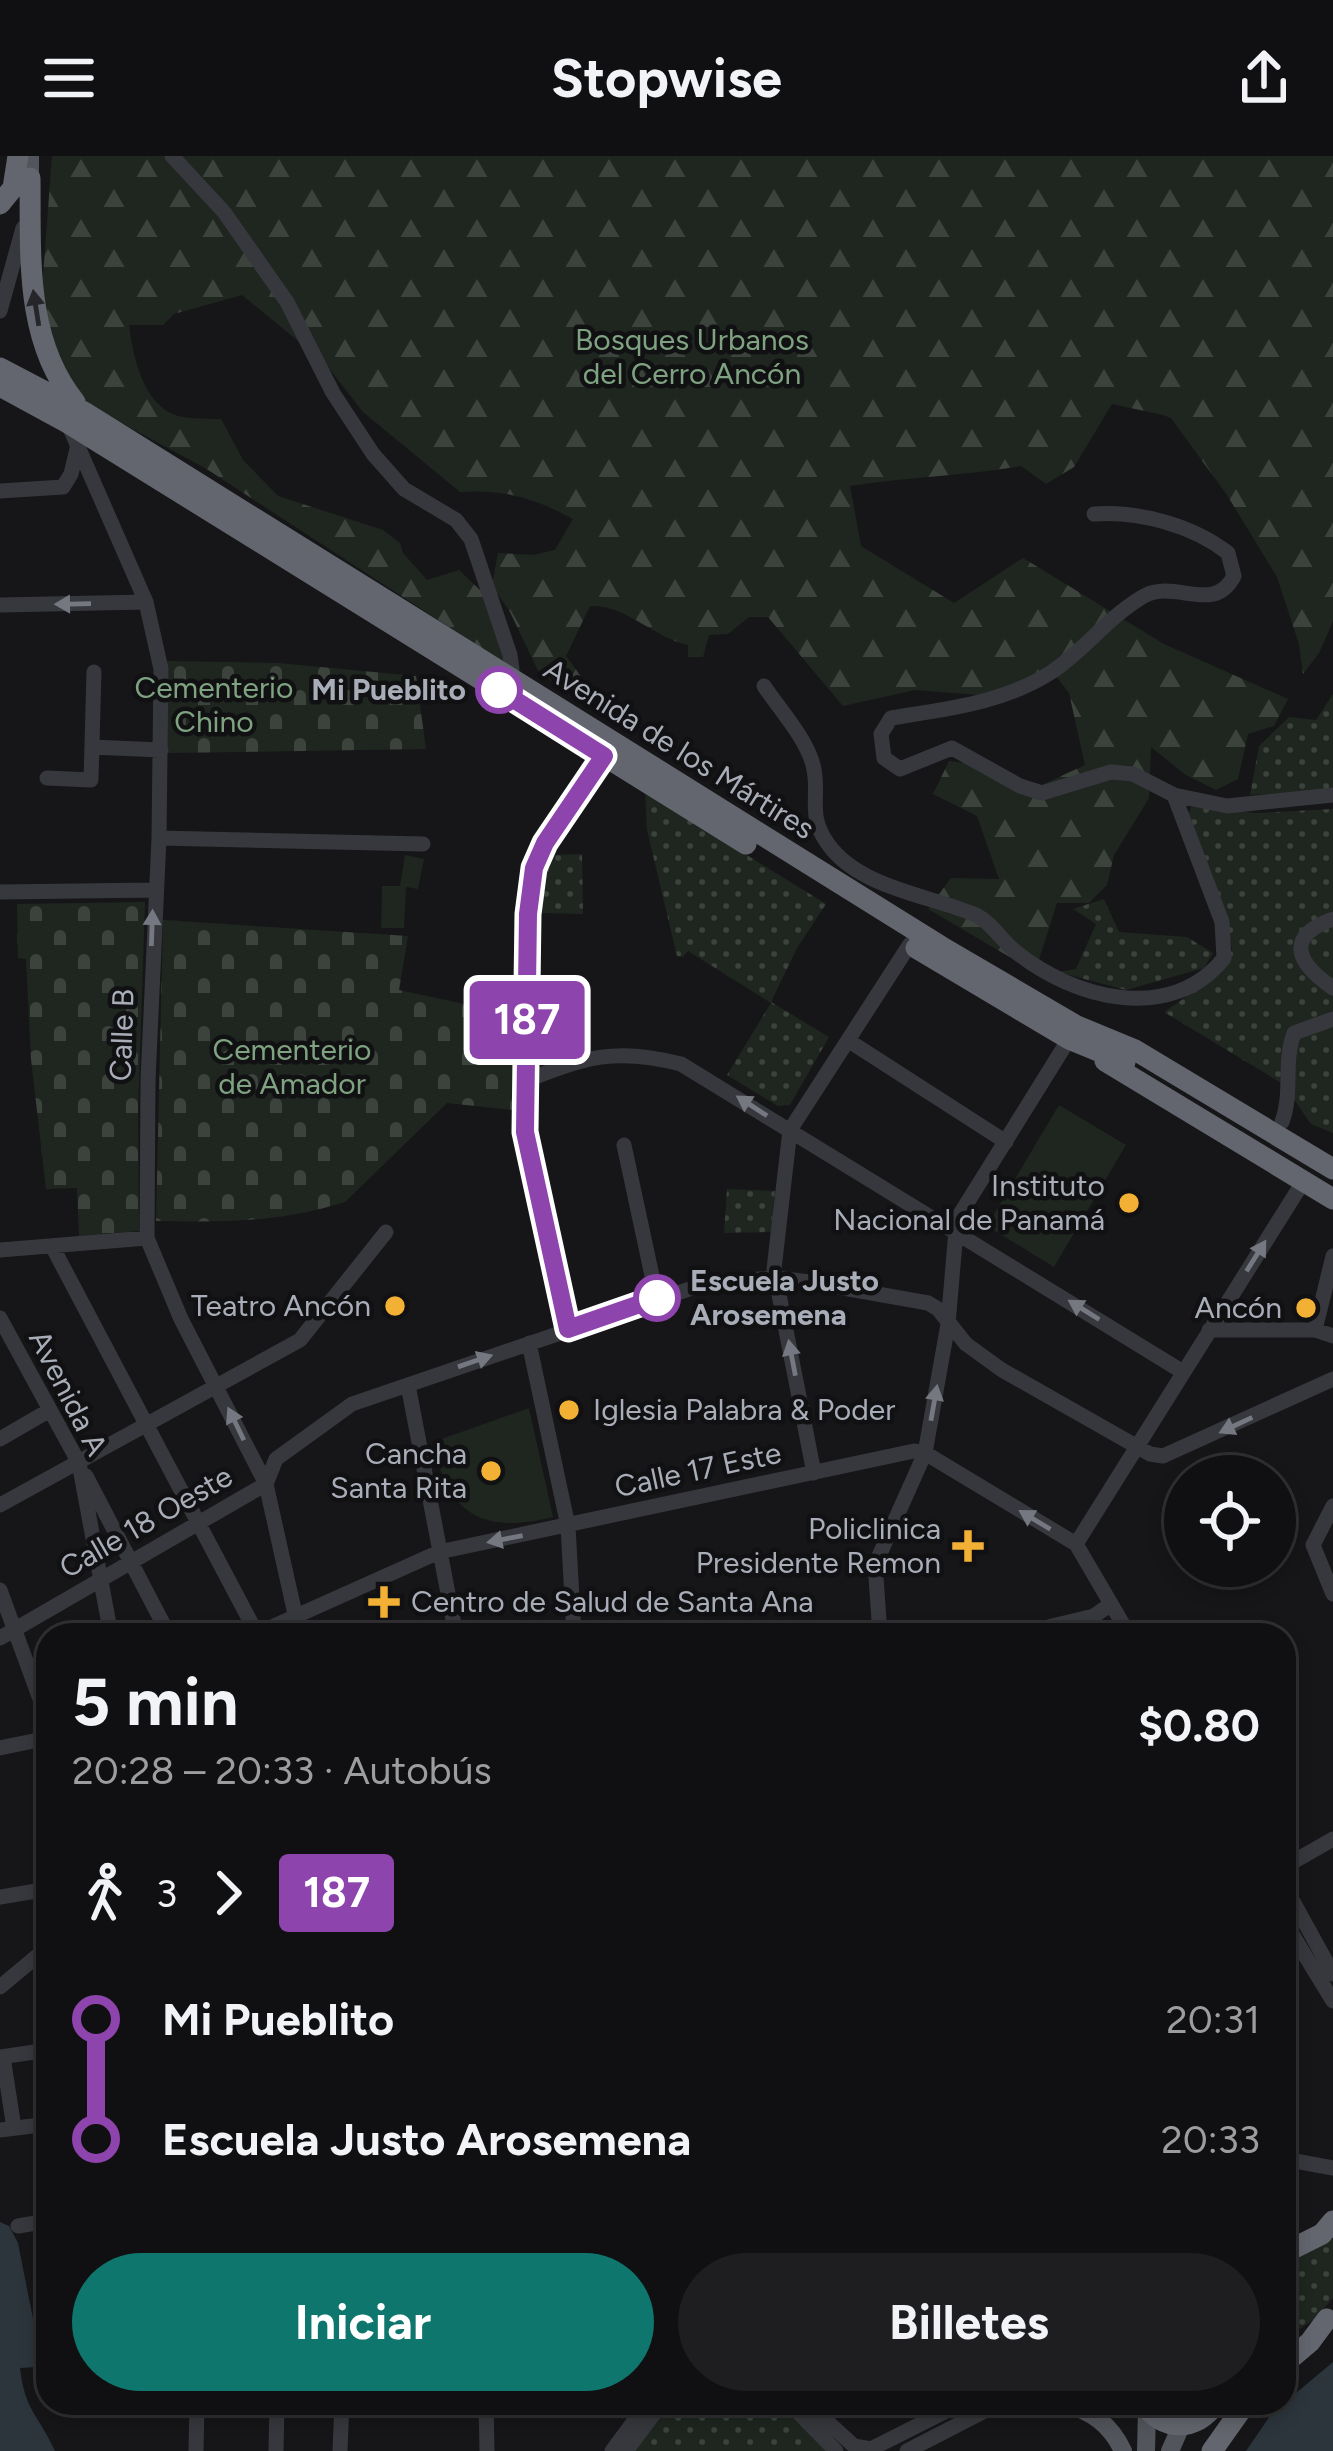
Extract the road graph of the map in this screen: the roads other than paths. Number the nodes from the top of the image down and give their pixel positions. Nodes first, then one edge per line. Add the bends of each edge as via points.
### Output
1 (172, 156) edge
2 (24, 162) edge
3 (0, 203) edge
4 (0, 311) edge
5 (0, 368) edge
6 (0, 386) edge
7 (76, 417) junction
8 (78, 445) junction
9 (0, 491) edge
10 (1094, 514) dead end
11 (146, 602) junction
12 (0, 605) edge
13 (94, 672) dead end
14 (507, 676) junction
15 (764, 686) dead end
16 (92, 747) junction
17 (161, 750) junction
18 (604, 756) junction
19 (47, 778) dead end
20 (1333, 794) edge
21 (1174, 795) junction
22 (159, 838) junction
23 (423, 844) dead end
24 (154, 890) junction
25 (0, 892) edge
26 (1333, 919) edge
27 (910, 944) junction
28 (1333, 988) edge
29 (1035, 1001) junction
30 (1333, 1019) edge
31 (1069, 1039) junction
32 (849, 1041) junction
33 (525, 1081) junction
34 (1282, 1122) junction
35 (790, 1130) junction
36 (1006, 1142) junction
37 (624, 1145) dead end
38 (1333, 1154) edge
39 (1333, 1169) edge
40 (1303, 1182) junction
41 (1333, 1185) edge
42 (1333, 1199) edge
43 (955, 1229) junction
44 (386, 1232) dead end
45 (147, 1238) junction
46 (52, 1246) junction
47 (0, 1250) edge
48 (1333, 1256) edge
49 (776, 1278) junction
50 (657, 1298) junction
51 (0, 1318) edge
52 (948, 1324) junction
53 (568, 1329) junction
54 (1209, 1330) junction
55 (1315, 1330) junction
56 (1333, 1336) edge
57 (529, 1343) junction
58 (1183, 1372) junction
59 (1333, 1379) edge
60 (408, 1385) junction
61 (218, 1388) junction
62 (50, 1411) junction
63 (147, 1426) junction
64 (0, 1439) edge
65 (1137, 1446) junction
66 (925, 1453) junction
67 (79, 1463) junction
68 (814, 1473) junction
69 (266, 1484) junction
70 (0, 1505) edge
71 (1333, 1506) edge
72 (200, 1522) junction
73 (568, 1526) junction
74 (1076, 1544) junction
75 (439, 1552) junction
76 (132, 1562) junction
77 (98, 1581) junction
78 (0, 1590) edge
79 (1333, 1594) edge
80 (1111, 1604) junction
81 (295, 1614) junction
82 (108, 1623) edge
83 (163, 1623) edge
84 (250, 1623) edge
85 (277, 1623) edge
86 (291, 1623) edge
87 (454, 1623) edge
88 (573, 1623) edge
89 (879, 1623) edge
90 (1065, 1623) edge
91 (1122, 1623) edge
92 (7, 1633) edge
93 (36, 1695) edge
94 (36, 1740) edge
95 (0, 1748) edge
96 (1333, 1839) edge
97 (1296, 1860) edge
98 (36, 1891) edge
99 (0, 1898) edge
100 (1296, 1907) edge
101 (1296, 1941) edge
102 (36, 1955) edge
103 (1333, 1974) edge
104 (3, 1978) edge
105 (1333, 2001) edge
106 (36, 2052) edge
107 (2, 2057) edge
108 (7, 2129) edge
109 (1296, 2161) edge
110 (1333, 2168) edge
111 (1333, 2222) edge
112 (36, 2223) edge
113 (19, 2226) dead end
114 (1296, 2247) edge
115 (1330, 2316) edge
116 (1296, 2337) edge
117 (1296, 2354) edge
118 (197, 2415) edge
119 (277, 2415) edge
120 (342, 2415) edge
121 (486, 2415) edge
122 (638, 2415) edge
123 (653, 2415) edge
124 (801, 2415) edge
125 (820, 2415) edge
126 (939, 2415) edge
127 (977, 2415) edge
128 (1092, 2415) edge
129 (1145, 2415) edge
130 (1154, 2415) edge
131 (1205, 2415) edge
132 (1238, 2415) edge
133 (1181, 2426) junction
134 (196, 2451) edge
135 (276, 2451) edge
136 (340, 2451) edge
137 (487, 2451) edge
138 (612, 2451) edge
139 (626, 2451) edge
140 (836, 2451) edge
141 (907, 2451) edge
142 (1123, 2451) edge
143 (1146, 2451) edge
144 (1170, 2451) edge
145 (1212, 2451) edge

1 - 14 street via 224,212 286,302 373,454 404,489 471,538 510,655
2 - 3 highway
2 - 4 street via 21,244
7 -> 2 highway via 39,327
5 - 7 highway, Avenida de los Mártires
6 - 7 highway, Avenida de los Mártires
7 - 8 street, Calle B
7 - 14 highway, Avenida de los Mártires
7 - 18 highway, Avenida de los Mártires
8 - 9 street via 63,487
8 - 11 street, Calle B
10 - 21 street via 1121,512 1191,531 1228,553 1234,576 1206,597 1174,588 1143,597 1052,672 997,698 891,718 881,734 884,758 900,769 952,748 1042,793 1111,772
11 -> 12 street
11 - 17 street, Calle B via 161,669
13 - 16 street
14 - 29 highway, Avenida de los Mártires
15 - 21 street via 813,763 815,821 830,848 869,878 983,918 1063,984 1100,997 1159,994 1211,974 1224,958 1222,922
16 - 17 street
16 - 19 street via 91,780
17 - 22 street, Calle B
18 - 27 highway, Avenida de los Mártires
18 - 33 street via 534,868
20 - 21 street via 1227,806
22 - 23 street
22 - 24 street, Calle B
24 - 25 street
45 -> 24 street, Calle B
26 - 28 street via 1304,936 1299,949
27 - 31 highway, Avenida de los Mártires
27 - 32 street
29 - 34 highway via 1135,1039
29 - 39 highway, Avenida de los Mártires via 1136,1050
30 - 34 street via 1294,1034
31 - 36 street
31 - 40 highway
31 - 41 highway, Avenida de los Mártires via 1164,1081
32 - 35 street
32 - 36 street
35 -> 33 street via 699,1072 657,1057 599,1054
33 - 53 street via 528,1158
34 - 38 highway
35 - 43 street
35 - 49 street
36 - 43 street
37 - 50 street
40 - 42 highway
54 -> 40 street
43 - 52 street
58 -> 43 street
44 - 61 street via 313,1329
45 - 46 street
45 - 61 street, Calle B
46 - 47 street
46 - 63 street
48 - 55 street
49 - 50 street, Calle 18 Oeste via 710,1282
49 - 52 street, Calle 18 Oeste via 928,1304
68 -> 49 street
50 - 53 street, Calle 18 Oeste
51 - 62 street, Avenida A
52 - 65 street, Calle 18 Oeste via 1002,1370
66 -> 52 street
53 - 57 street, Calle 18 Oeste
54 - 55 street
54 - 58 street
55 - 56 street
60 -> 57 street, Calle 18 Oeste
57 - 73 street
58 - 65 street
59 -> 65 street via 1181,1451 1163,1456
60 - 69 street, Calle 18 Oeste via 352,1404 276,1459
60 - 75 street
61 - 63 street
69 -> 61 street, Calle B
62 - 64 street
62 - 67 street, Avenida A
63 - 67 street
63 - 72 street
65 - 74 street
66 - 68 street, Calle 17 Este
74 -> 66 street
66 - 89 street via 879,1556
67 - 70 street
67 - 76 street
67 - 77 street, Avenida A
68 - 73 street, Calle 17 Este
69 - 72 street, Calle 18 Oeste
69 - 81 street, Calle B
71 - 79 street via 1313,1545
72 - 76 street, Calle 18 Oeste
72 - 84 street
73 -> 75 street, Calle 17 Este
73 - 88 street
74 - 80 street
75 - 81 street, Calle 17 Este
75 - 87 street
76 - 77 street, Calle 18 Oeste
76 - 83 street
77 - 82 street, Avenida A
77 - 92 street, Calle 18 Oeste
78 - 92 street
80 - 90 street
80 - 91 street
81 - 85 street, Calle 17 Este
81 - 86 street, Calle B
92 - 93 street
94 - 95 street
96 - 97 street
98 - 99 street
100 - 103 street
101 - 105 street
102 - 104 street
106 - 107 street
107 - 108 street
109 - 110 street
111 - 114 highway
112 - 113 street
115 - 116 highway
115 - 117 highway
118 - 134 street
119 - 135 street
120 - 136 street
121 - 137 street
122 - 138 street
123 - 139 street
124 - 140 street
125 - 126 street via 854,2446 872,2449
127 - 141 street
128 - 142 main road
129 - 143 main road
130 - 133 highway
131 - 133 highway
132 - 145 highway
133 - 144 main road

